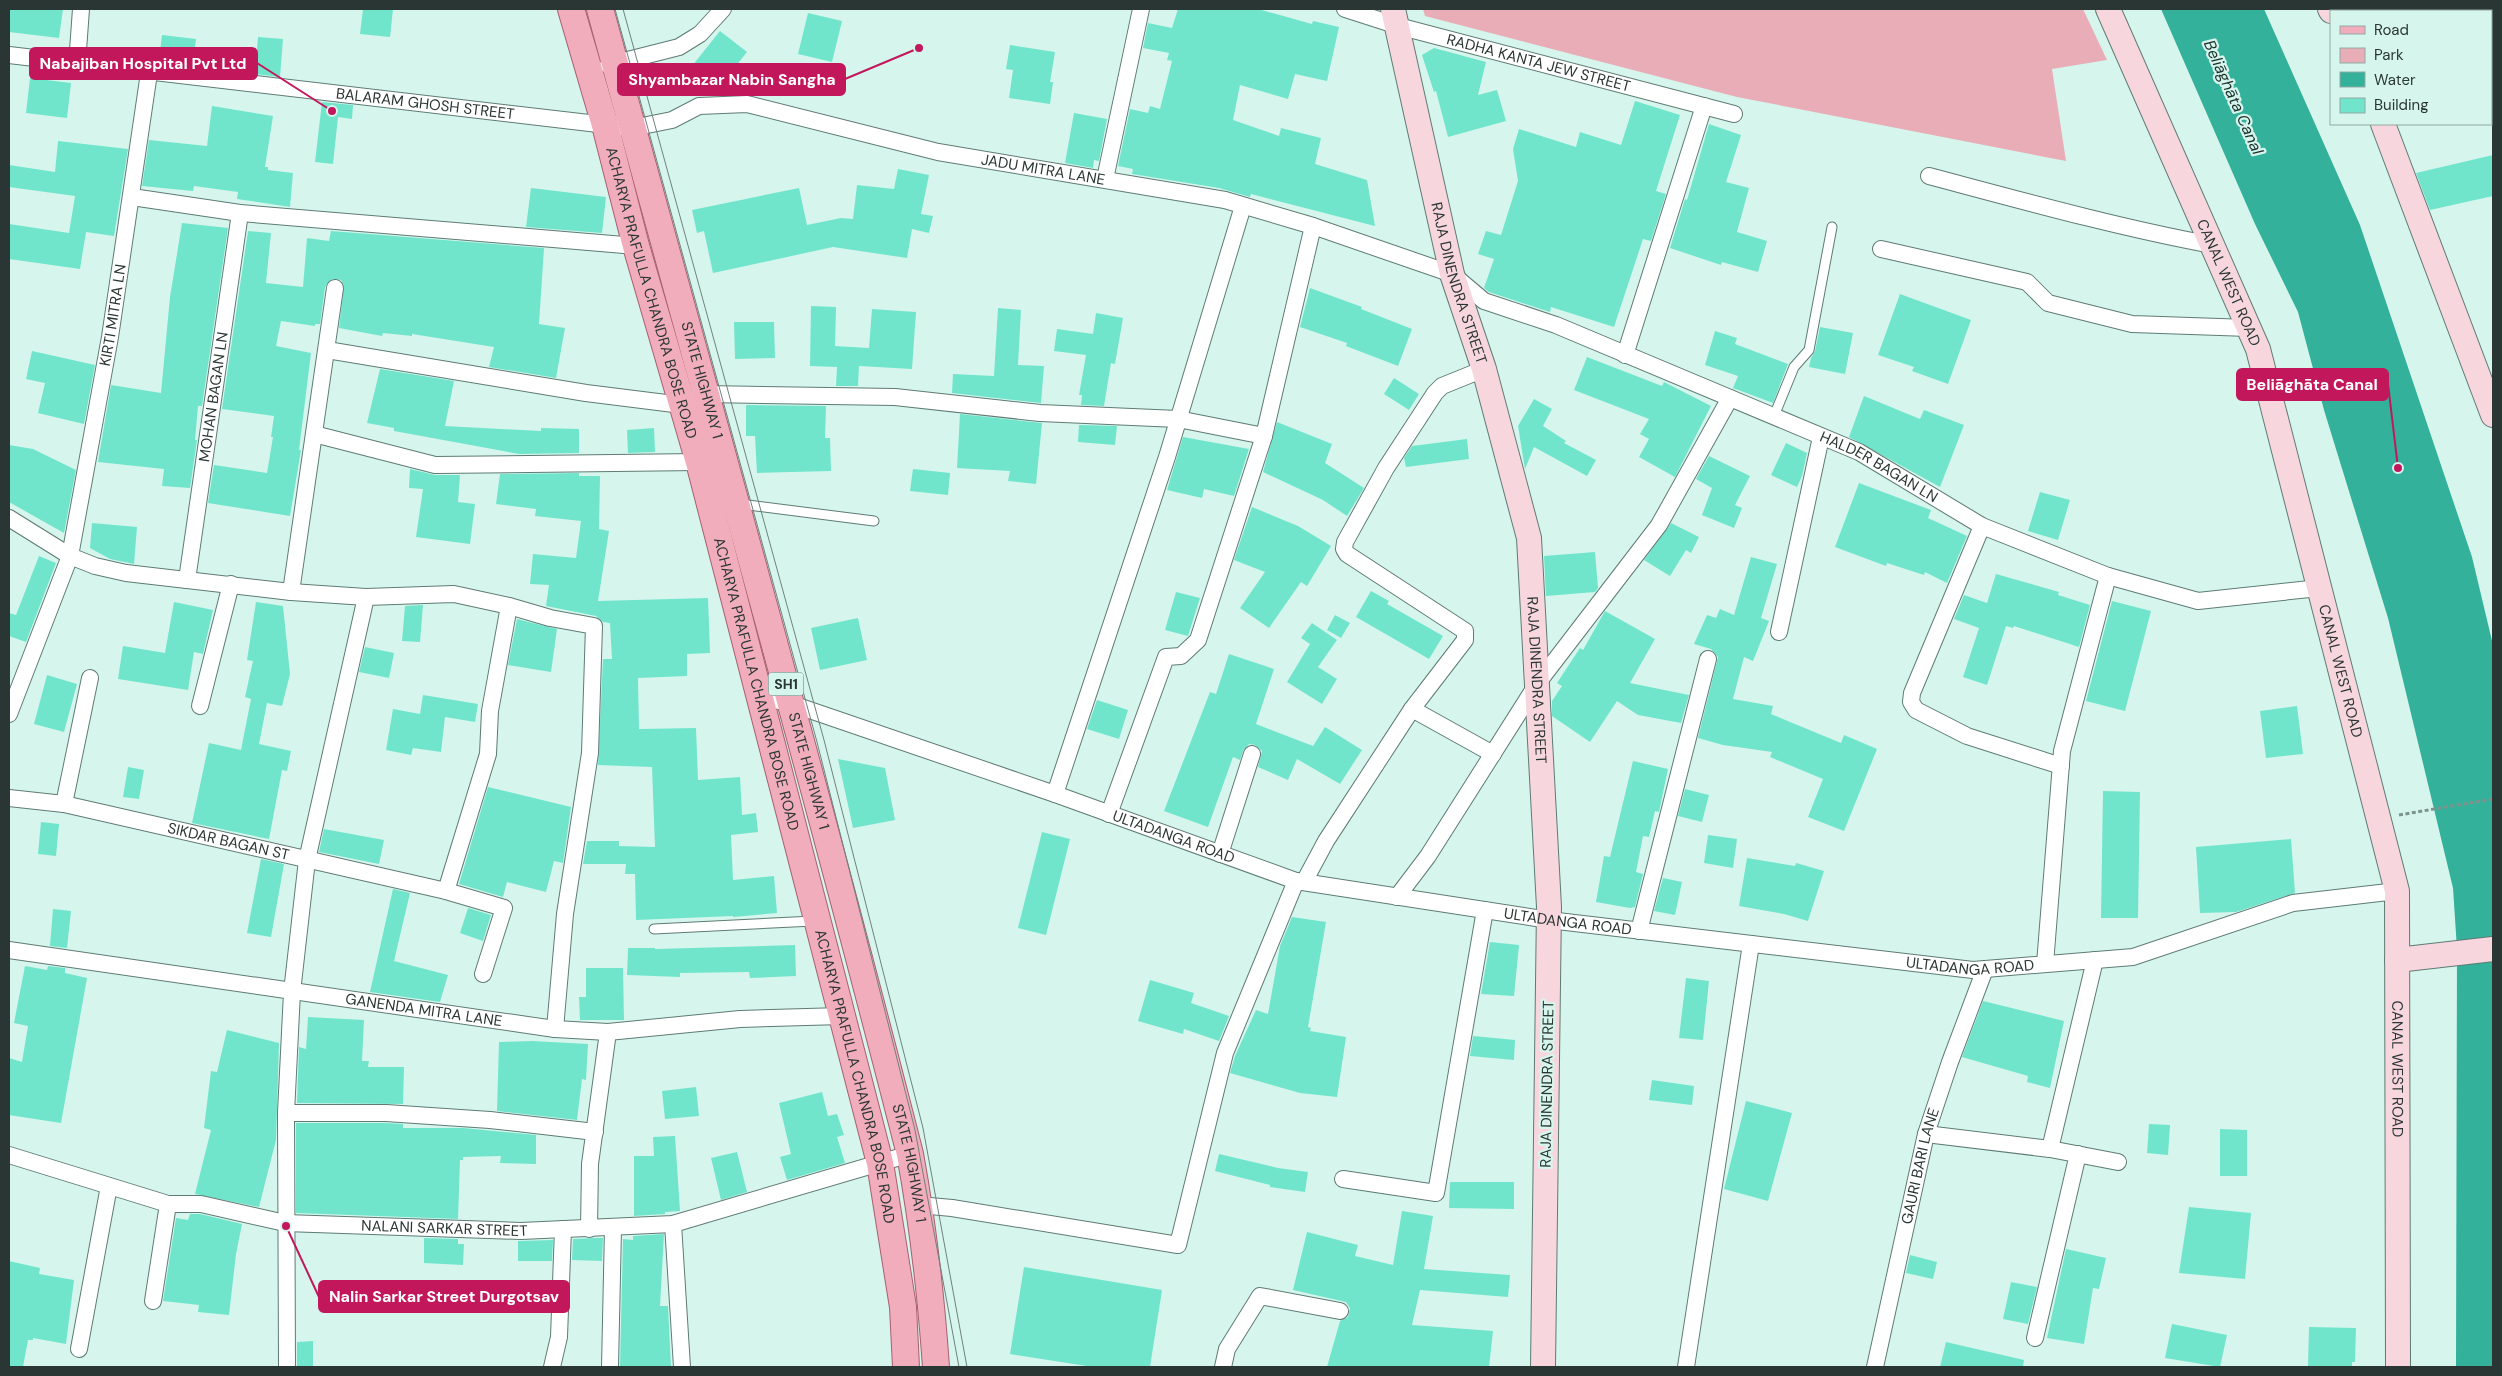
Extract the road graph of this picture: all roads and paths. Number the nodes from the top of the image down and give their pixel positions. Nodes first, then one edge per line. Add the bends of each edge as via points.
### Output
1 (81, 9) edge
2 (571, 9) edge
3 (600, 9) edge
4 (723, 9) edge
5 (1141, 9) edge
6 (1345, 9) edge
7 (2108, 9) edge
8 (1395, 17) edge
9 (9, 55) edge
10 (615, 63) junction
11 (77, 64) junction
12 (589, 70) junction
13 (149, 73) junction
14 (1704, 106) junction
15 (1734, 114) dead end
16 (605, 125) junction
17 (2383, 125) edge
18 (632, 128) junction
19 (1929, 176) dead end
20 (1105, 179) junction
21 (132, 197) junction
22 (1243, 206) junction
23 (240, 213) junction
24 (1313, 226) junction
25 (1832, 228) dead end
26 (2212, 245) junction
27 (636, 246) junction
28 (1881, 249) dead end
29 (1452, 274) junction
30 (335, 288) dead end
31 (2249, 328) junction
32 (327, 350) junction
33 (1625, 355) junction
34 (1484, 369) junction
35 (706, 394) junction
36 (1730, 398) junction
37 (682, 405) junction
38 (2493, 415) edge
39 (1774, 416) junction
40 (1178, 419) junction
41 (314, 434) junction
42 (1264, 436) junction
43 (1821, 437) junction
44 (699, 462) junction
45 (735, 503) junction
46 (9, 518) edge
47 (874, 521) dead end
48 (1982, 526) junction
49 (70, 556) junction
50 (2108, 576) junction
51 (187, 580) junction
52 (231, 584) junction
53 (2319, 588) junction
54 (291, 592) junction
55 (366, 597) junction
56 (509, 606) junction
57 (1779, 632) dead end
58 (1708, 659) dead end
59 (90, 678) dead end
60 (1537, 684) junction
61 (758, 696) junction
62 (792, 704) junction
63 (200, 706) dead end
64 (1412, 709) junction
65 (9, 714) edge
66 (1252, 754) dead end
67 (1492, 754) junction
68 (2061, 766) junction
69 (1055, 794) junction
70 (9, 798) edge
71 (2493, 800) edge
72 (64, 804) junction
73 (1109, 814) junction
74 (2378, 818) junction
75 (1220, 854) junction
76 (307, 860) junction
77 (1300, 882) junction
78 (446, 891) junction
79 (2397, 891) junction
80 (1397, 897) junction
81 (1485, 910) junction
82 (1549, 920) junction
83 (816, 921) junction
84 (654, 930) dead end
85 (1639, 931) junction
86 (1751, 944) junction
87 (2493, 949) edge
88 (9, 950) edge
89 (2404, 959) junction
90 (2095, 960) junction
91 (2045, 964) junction
92 (1985, 969) junction
93 (482, 974) dead end
94 (292, 992) junction
95 (842, 1016) junction
96 (555, 1028) junction
97 (608, 1032) junction
98 (286, 1113) junction
99 (595, 1132) junction
100 (1926, 1134) junction
101 (2050, 1149) junction
102 (910, 1154) junction
103 (2078, 1154) junction
104 (9, 1155) edge
105 (2118, 1162) dead end
106 (880, 1163) junction
107 (1343, 1179) dead end
108 (109, 1186) junction
109 (168, 1204) junction
110 (919, 1205) junction
111 (285, 1223) junction
112 (673, 1224) junction
113 (613, 1228) junction
114 (589, 1229) junction
115 (563, 1230) junction
116 (153, 1301) dead end
117 (1340, 1311) dead end
118 (2035, 1338) dead end
119 (79, 1349) dead end
120 (286, 1367) edge
121 (552, 1367) edge
122 (610, 1367) edge
123 (682, 1367) edge
124 (906, 1367) edge
125 (936, 1367) edge
126 (1223, 1367) edge
127 (1543, 1367) edge
128 (1686, 1367) edge
129 (1875, 1367) edge
130 (2398, 1367) edge

1 - 11 street
2 - 12 main road, ACHARYA PRAFULLA CHANDRA BOSE ROAD / SH1
3 - 10 main road, STATE HIGHWAY 1 / SH1
4 - 10 street via 700,34 679,47
5 - 20 street
6 - 8 street, RADHA KANTA JEW STREET
7 - 26 main road, CANAL WEST ROAD
8 - 14 street, RADHA KANTA JEW STREET
8 - 29 main road, RAJA DINENDRA STREET
9 - 11 street, BALARAM GHOSH STREET
10 - 12 street
10 - 18 main road, STATE HIGHWAY 1 / SH1
11 - 13 street, BALARAM GHOSH STREET
12 - 16 main road, ACHARYA PRAFULLA CHANDRA BOSE ROAD / SH1
13 - 16 street, BALARAM GHOSH STREET
13 - 21 street, KIRTI MITRA LN
14 - 15 street, RADHA KANTA JEW STREET
14 - 33 street
16 - 18 street, BALARAM GHOSH STREET
16 - 27 main road, ACHARYA PRAFULLA CHANDRA BOSE ROAD / SH1
17 - 38 main road
18 - 20 street, JADU MITRA LANE via 672,120 699,106 747,104 938,152
18 - 35 main road, STATE HIGHWAY 1 / SH1
19 - 26 street via 2033,205
20 - 22 street, JADU MITRA LANE
21 - 23 street
21 - 49 street, KIRTI MITRA LN
22 - 24 street, JADU MITRA LANE
22 - 40 street
23 - 27 street
23 - 51 street, MOHAN BAGAN LN
24 - 29 street, JADU MITRA LANE
24 - 42 street
25 - 39 lane via 1809,350 1794,367
26 - 31 main road, CANAL WEST ROAD
27 - 37 main road, ACHARYA PRAFULLA CHANDRA BOSE ROAD / SH1
28 - 31 street via 2027,282 2048,303 2132,324
29 - 33 street, HALDER BAGAN LN via 1484,301 1556,325
29 - 34 main road, RAJA DINENDRA STREET
30 - 32 street
31 - 53 main road, CANAL WEST ROAD via 2258,348
32 - 37 street via 586,393
32 - 41 street
33 - 36 street, HALDER BAGAN LN
34 - 60 main road, RAJA DINENDRA STREET via 1529,538
34 - 64 street via 1442,386 1435,393 1386,468 1344,542 1347,554 1465,631 1464,640
35 - 37 street
35 - 40 street via 895,396 1040,413
35 - 45 main road, STATE HIGHWAY 1 / SH1
36 - 39 street, HALDER BAGAN LN
36 - 60 street via 1659,525
37 - 44 main road, ACHARYA PRAFULLA CHANDRA BOSE ROAD / SH1
39 - 43 street, HALDER BAGAN LN
40 - 42 street
40 - 69 street
41 - 44 street via 435,465
41 - 54 street
42 - 73 street via 1198,640 1181,656 1166,657
43 - 48 street, HALDER BAGAN LN via 1859,452
43 - 57 street
44 - 61 main road, ACHARYA PRAFULLA CHANDRA BOSE ROAD / SH1
45 - 47 lane
45 - 62 main road, STATE HIGHWAY 1 / SH1
46 - 49 street
48 - 50 street, HALDER BAGAN LN
48 - 68 street via 1911,702 1916,710 1967,736
49 - 51 street via 126,573
49 - 65 street, KIRTI MITRA LN
50 - 53 street, HALDER BAGAN LN via 2198,600
50 - 68 street via 2062,750
51 - 52 street
52 - 54 street
52 - 63 street
53 - 74 main road, CANAL WEST ROAD
54 - 55 street
55 - 56 street via 454,594
55 - 76 street
56 - 78 street via 490,711 488,754
56 - 96 street via 594,626 590,753 565,914
58 - 85 street
59 - 72 street
60 - 67 street
60 - 82 main road, RAJA DINENDRA STREET
61 - 62 street, ULTADANGA ROAD
61 - 83 main road, ACHARYA PRAFULLA CHANDRA BOSE ROAD / SH1
62 - 69 street, ULTADANGA ROAD
62 - 102 main road, STATE HIGHWAY 1 / SH1
64 - 67 street
64 - 77 street
66 - 75 street
67 - 80 street via 1428,856
68 - 91 street
69 - 73 street, ULTADANGA ROAD
70 - 72 street, SIKDAR BAGAN ST
71 - 74 path
72 - 76 street, SIKDAR BAGAN ST
73 - 75 street, ULTADANGA ROAD
74 - 79 main road, CANAL WEST ROAD
75 - 77 street, ULTADANGA ROAD
76 - 78 street, SIKDAR BAGAN ST
76 - 94 street
77 - 80 street, ULTADANGA ROAD
77 - 110 street via 1225,1054 1178,1244
78 - 93 street, SIKDAR BAGAN ST via 504,908
79 - 89 main road, CANAL WEST ROAD
79 - 90 street, ULTADANGA ROAD via 2293,903 2133,956
80 - 81 street, ULTADANGA ROAD
81 - 82 street, ULTADANGA ROAD
81 - 107 street via 1436,1193
82 - 85 street, ULTADANGA ROAD
82 - 127 main road, RAJA DINENDRA STREET
83 - 84 lane
83 - 95 main road, ACHARYA PRAFULLA CHANDRA BOSE ROAD / SH1
85 - 86 street, ULTADANGA ROAD
86 - 92 street, ULTADANGA ROAD
86 - 128 street
87 - 89 main road
88 - 94 street, GANENDA MITRA LANE
89 - 130 main road, CANAL WEST ROAD
90 - 91 street, ULTADANGA ROAD
90 - 101 street
91 - 92 street, ULTADANGA ROAD
92 - 100 street, GAURI BARI LANE
94 - 96 street, GANENDA MITRA LANE
94 - 98 street
95 - 97 street, GANENDA MITRA LANE via 740,1019
95 - 106 main road, ACHARYA PRAFULLA CHANDRA BOSE ROAD / SH1
96 - 97 street, GANENDA MITRA LANE
97 - 99 street
98 - 99 street via 386,1113
98 - 111 street
99 - 114 street via 590,1164
100 - 101 street
100 - 129 street, GAURI BARI LANE
101 - 103 street
102 - 106 street, NALANI SARKAR STREET
102 - 110 main road, STATE HIGHWAY 1 / SH1
103 - 105 street
103 - 118 street
104 - 108 street, NALANI SARKAR STREET
106 - 112 street, NALANI SARKAR STREET
106 - 124 main road, ACHARYA PRAFULLA CHANDRA BOSE ROAD / SH1 via 903,1307
108 - 109 street, NALANI SARKAR STREET
108 - 119 street
109 - 111 street, NALANI SARKAR STREET via 200,1204
109 - 116 street
110 - 125 main road, STATE HIGHWAY 1 / SH1
111 - 115 street, NALANI SARKAR STREET
111 - 120 street
112 - 113 street, NALANI SARKAR STREET
112 - 123 street
113 - 114 street, NALANI SARKAR STREET
113 - 122 street
114 - 115 street, NALANI SARKAR STREET
115 - 121 street via 559,1337
117 - 126 street via 1260,1296 1226,1349

